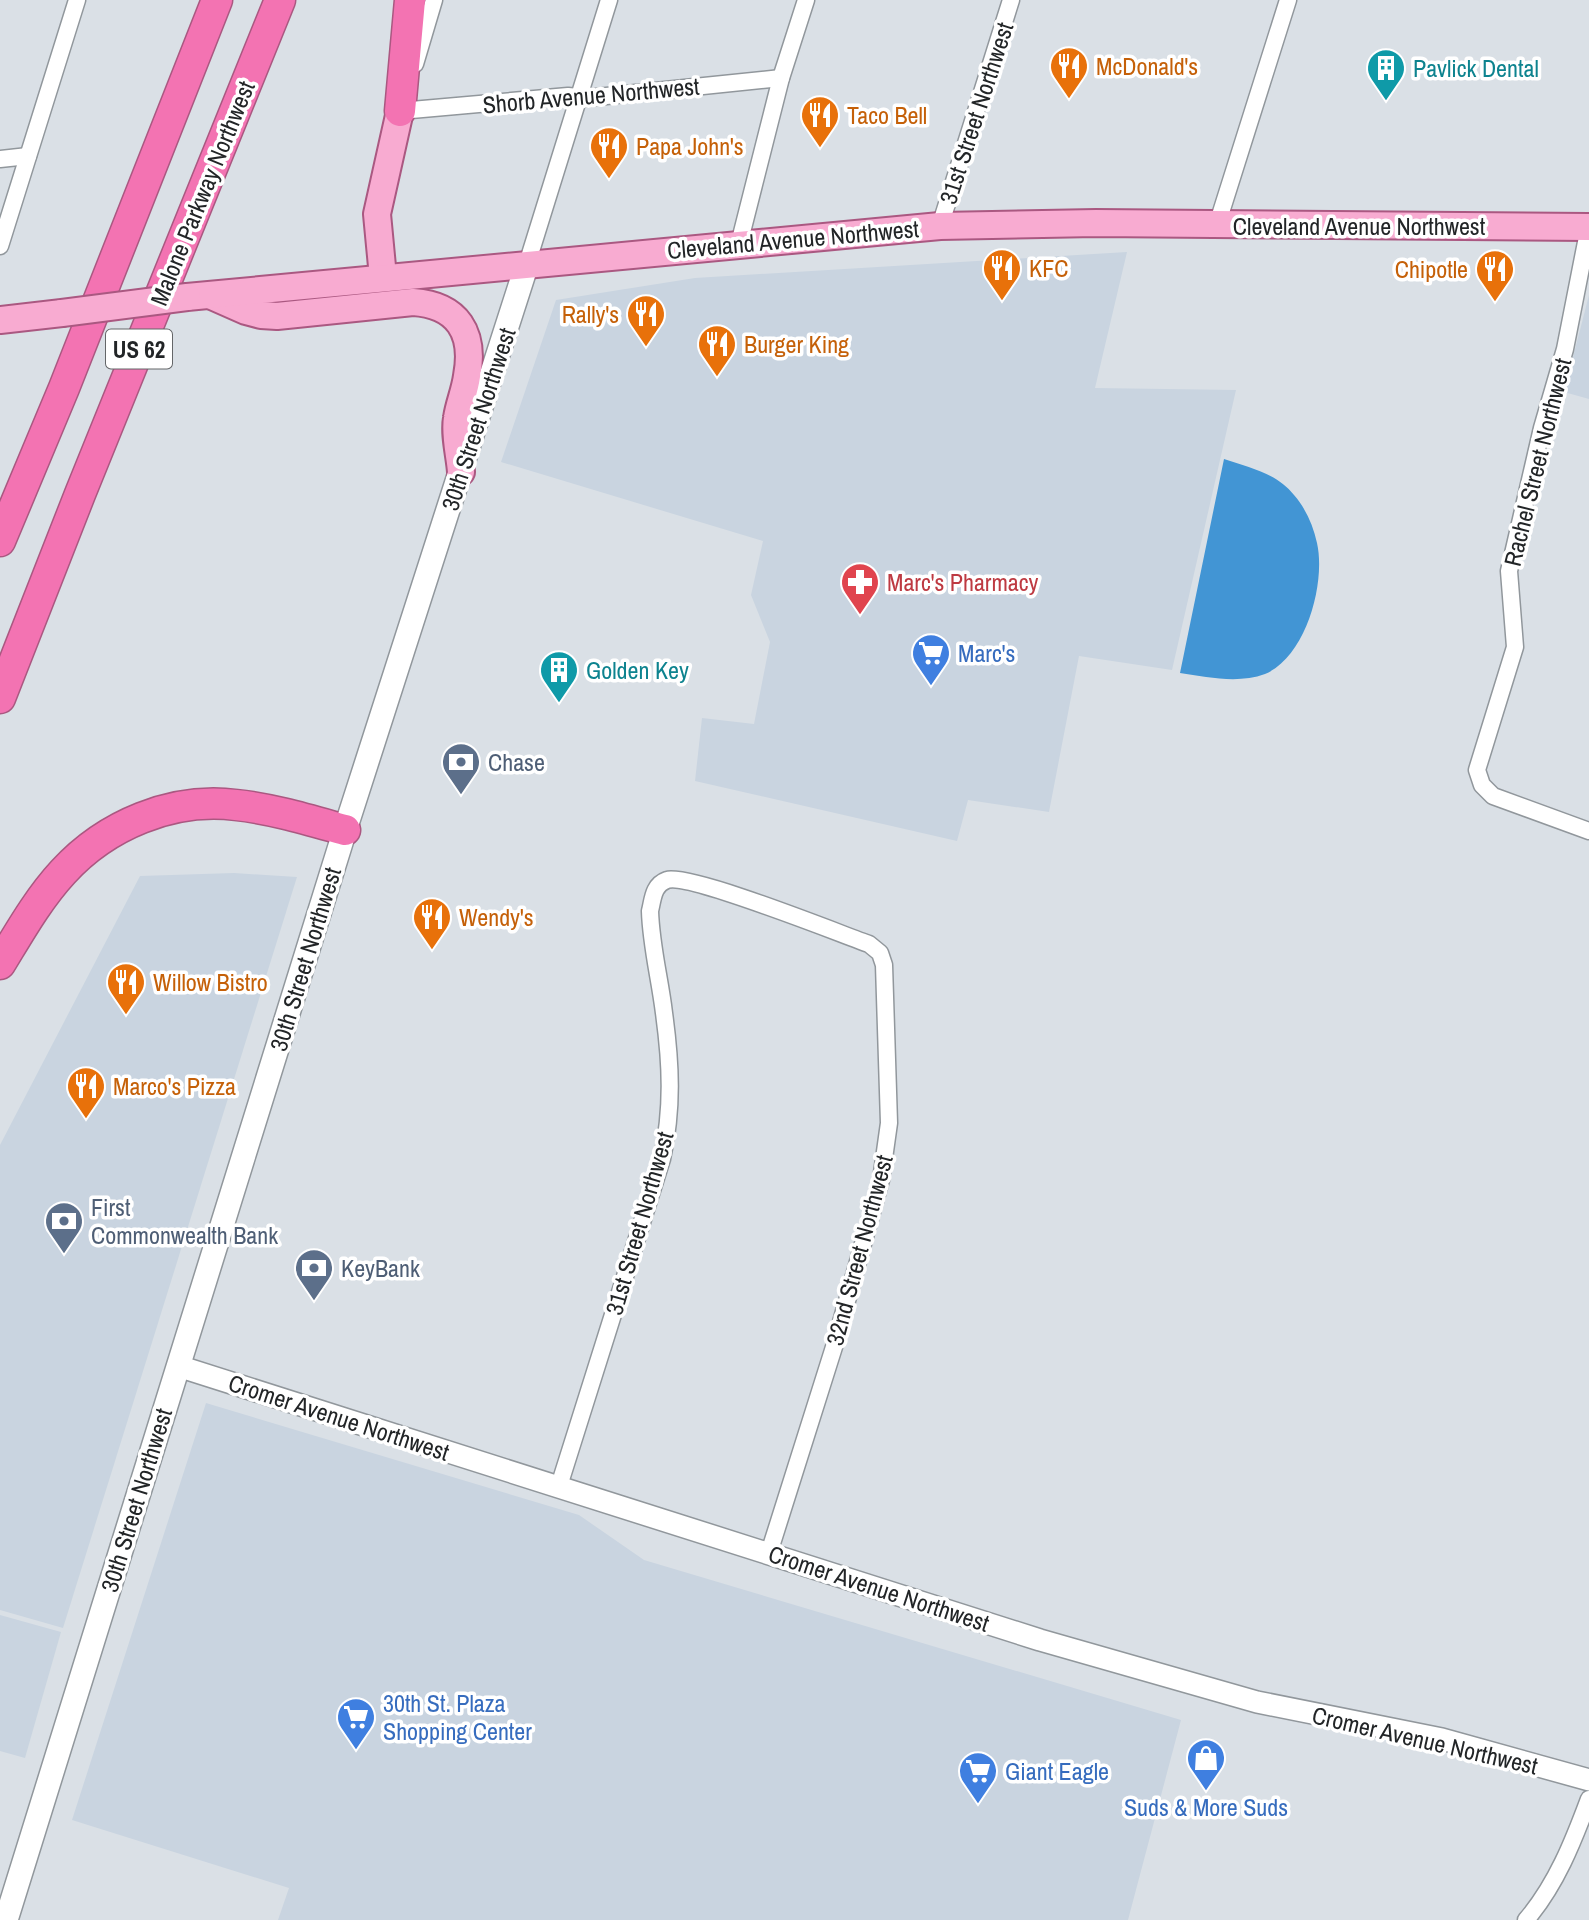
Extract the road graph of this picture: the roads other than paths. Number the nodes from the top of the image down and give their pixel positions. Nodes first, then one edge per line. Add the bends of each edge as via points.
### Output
1 (77, 0) edge
2 (217, 0) edge
3 (280, 0) edge
4 (410, 0) edge
5 (435, 0) edge
6 (609, 0) edge
7 (806, 0) edge
8 (1012, 0) edge
9 (1288, 0) edge
10 (781, 78) junction
11 (580, 97) junction
12 (400, 111) junction
13 (28, 156) junction
14 (0, 159) edge
15 (1217, 225) junction
16 (940, 226) junction
17 (1589, 227) edge
18 (739, 244) junction
19 (0, 246) edge
20 (527, 264) junction
21 (383, 277) junction
22 (199, 296) junction
23 (0, 320) edge
24 (461, 472) junction
25 (0, 541) edge
26 (0, 698) edge
27 (345, 830) junction
28 (1589, 831) edge
29 (670, 879) joint
30 (0, 964) edge
31 (178, 1366) junction
32 (559, 1486) junction
33 (769, 1553) junction
34 (1589, 1780) edge
35 (1589, 1799) edge
36 (6, 1920) edge
37 (1526, 1920) edge

1 - 13 street
2 - 25 highway, US 62
3 - 26 highway, Malone Parkway Northwest / US 62
4 - 12 highway
5 - 12 street
6 - 11 street, 30th Street Northwest
7 - 10 street
8 - 16 street, 31st Street Northwest
9 - 15 street
10 - 11 street, Shorb Avenue Northwest
10 - 18 street
11 - 12 street, Shorb Avenue Northwest
11 - 20 street, 30th Street Northwest
12 - 21 main road via 377,214
13 - 14 street
13 - 19 street
15 - 16 main road, Cleveland Avenue Northwest
15 - 17 main road, Cleveland Avenue Northwest
16 - 18 main road, Cleveland Avenue Northwest
17 - 28 street, Rachel Street Northwest via 1565,349 1509,571 1515,647 1477,770 1485,789 1497,798
18 - 20 main road, Cleveland Avenue Northwest
20 - 21 main road, Cleveland Avenue Northwest
20 - 24 main road, 30th Street Northwest
21 - 22 main road, Cleveland Avenue Northwest
22 - 23 main road, Cleveland Avenue Northwest, bridge
22 - 24 main road via 261,316 413,302 443,307 459,323 469,349 456,420
24 - 27 main road, 30th Street Northwest
27 - 30 highway via 218,803 163,810 136,819 76,858 30,916
27 - 31 main road, 30th Street Northwest
29 - 32 street, 31st Street Northwest via 654,892 650,911 669,1056 668,1130
29 - 33 street, 32nd Street Northwest via 696,883 869,944 880,953 884,965 889,1124 881,1180
31 - 32 street, Cromer Avenue Northwest
31 - 36 main road, 30th Street Northwest
32 - 33 street, Cromer Avenue Northwest
33 - 34 street, Cromer Avenue Northwest via 1177,1680 1441,1739
35 - 37 street via 1561,1868

